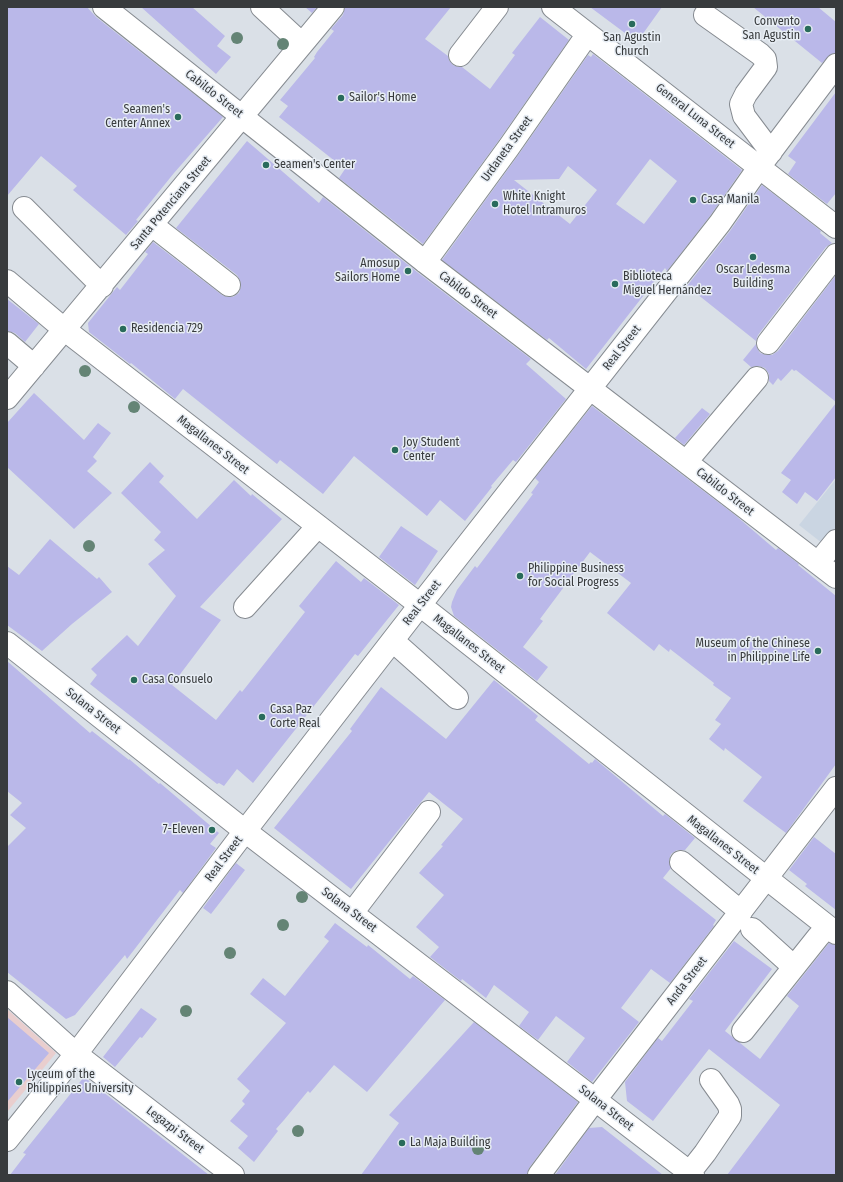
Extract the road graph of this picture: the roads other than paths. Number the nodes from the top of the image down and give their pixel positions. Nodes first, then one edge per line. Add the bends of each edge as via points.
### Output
1 (262, 7) edge
2 (333, 7) edge
3 (498, 7) edge
4 (552, 7) edge
5 (118, 11) edge
6 (705, 15) dead end
7 (588, 34) junction
8 (302, 44) junction
9 (460, 55) dead end
10 (836, 65) edge
11 (243, 116) junction
12 (765, 159) junction
13 (24, 208) dead end
14 (152, 225) junction
15 (836, 227) edge
16 (836, 255) edge
17 (425, 262) junction
18 (7, 281) edge
19 (229, 285) dead end
20 (102, 286) junction
21 (65, 330) junction
22 (7, 343) edge
23 (768, 343) dead end
24 (34, 366) junction
25 (757, 378) dead end
26 (590, 388) junction
27 (7, 398) edge
28 (686, 462) junction
29 (318, 526) junction
30 (836, 540) edge
31 (818, 563) junction
32 (836, 577) edge
33 (420, 606) junction
34 (245, 607) dead end
35 (393, 641) junction
36 (7, 643) edge
37 (457, 698) dead end
38 (836, 788) edge
39 (429, 812) dead end
40 (245, 831) junction
41 (681, 862) dead end
42 (766, 879) junction
43 (352, 913) junction
44 (747, 921) junction
45 (832, 930) edge
46 (794, 967) junction
47 (7, 992) edge
48 (743, 1032) dead end
49 (76, 1054) junction
50 (711, 1080) dead end
51 (595, 1100) junction
52 (7, 1140) edge
53 (691, 1174) edge
54 (233, 1175) edge
55 (539, 1175) edge

1 - 8 street
2 - 8 street, Santa Potenciana Street
3 - 9 street
4 - 7 street, General Luna Street
5 - 11 street, Cabildo Street
6 - 12 street via 765,59 766,67 741,104 744,116
7 - 12 street, General Luna Street
7 - 17 street, Urdaneta Street via 510,147
8 - 11 street, Santa Potenciana Street
10 - 12 street, Real Street
11 - 14 street, Santa Potenciana Street
11 - 17 street, Cabildo Street
12 - 15 street, General Luna Street
12 - 26 street, Real Street via 720,223
13 - 20 street
14 - 19 street
14 - 20 street, Santa Potenciana Street
16 - 23 street
17 - 26 street, Cabildo Street
18 - 21 street, Magallanes Street
20 - 21 street, Santa Potenciana Street
21 - 24 street, Santa Potenciana Street
21 - 29 street, Magallanes Street
22 - 24 street
24 - 27 street, Santa Potenciana Street
25 - 28 street
26 - 28 street, Cabildo Street
26 - 33 street, Real Street
28 - 31 street, Cabildo Street
29 - 33 street, Magallanes Street
29 - 34 street
30 - 31 street
31 - 32 street, Cabildo Street
33 - 35 street, Real Street
33 - 42 street, Magallanes Street
35 - 37 street
35 - 40 street, Real Street
36 - 40 street, Solana Street
38 - 42 street, Anda Street
39 - 43 street
40 - 43 street, Solana Street
40 - 49 street, Real Street
41 - 44 street
42 - 44 street, Anda Street
42 - 45 street, Magallanes Street
43 - 51 street, Solana Street
44 - 46 street
44 - 51 street, Anda Street
45 - 46 street
46 - 48 street
47 - 49 street, Legazpi Street
49 - 52 street, Real Street
49 - 54 street, Legazpi Street
50 - 53 street via 728,1104 730,1116
51 - 53 street, Solana Street
51 - 55 street, Anda Street

